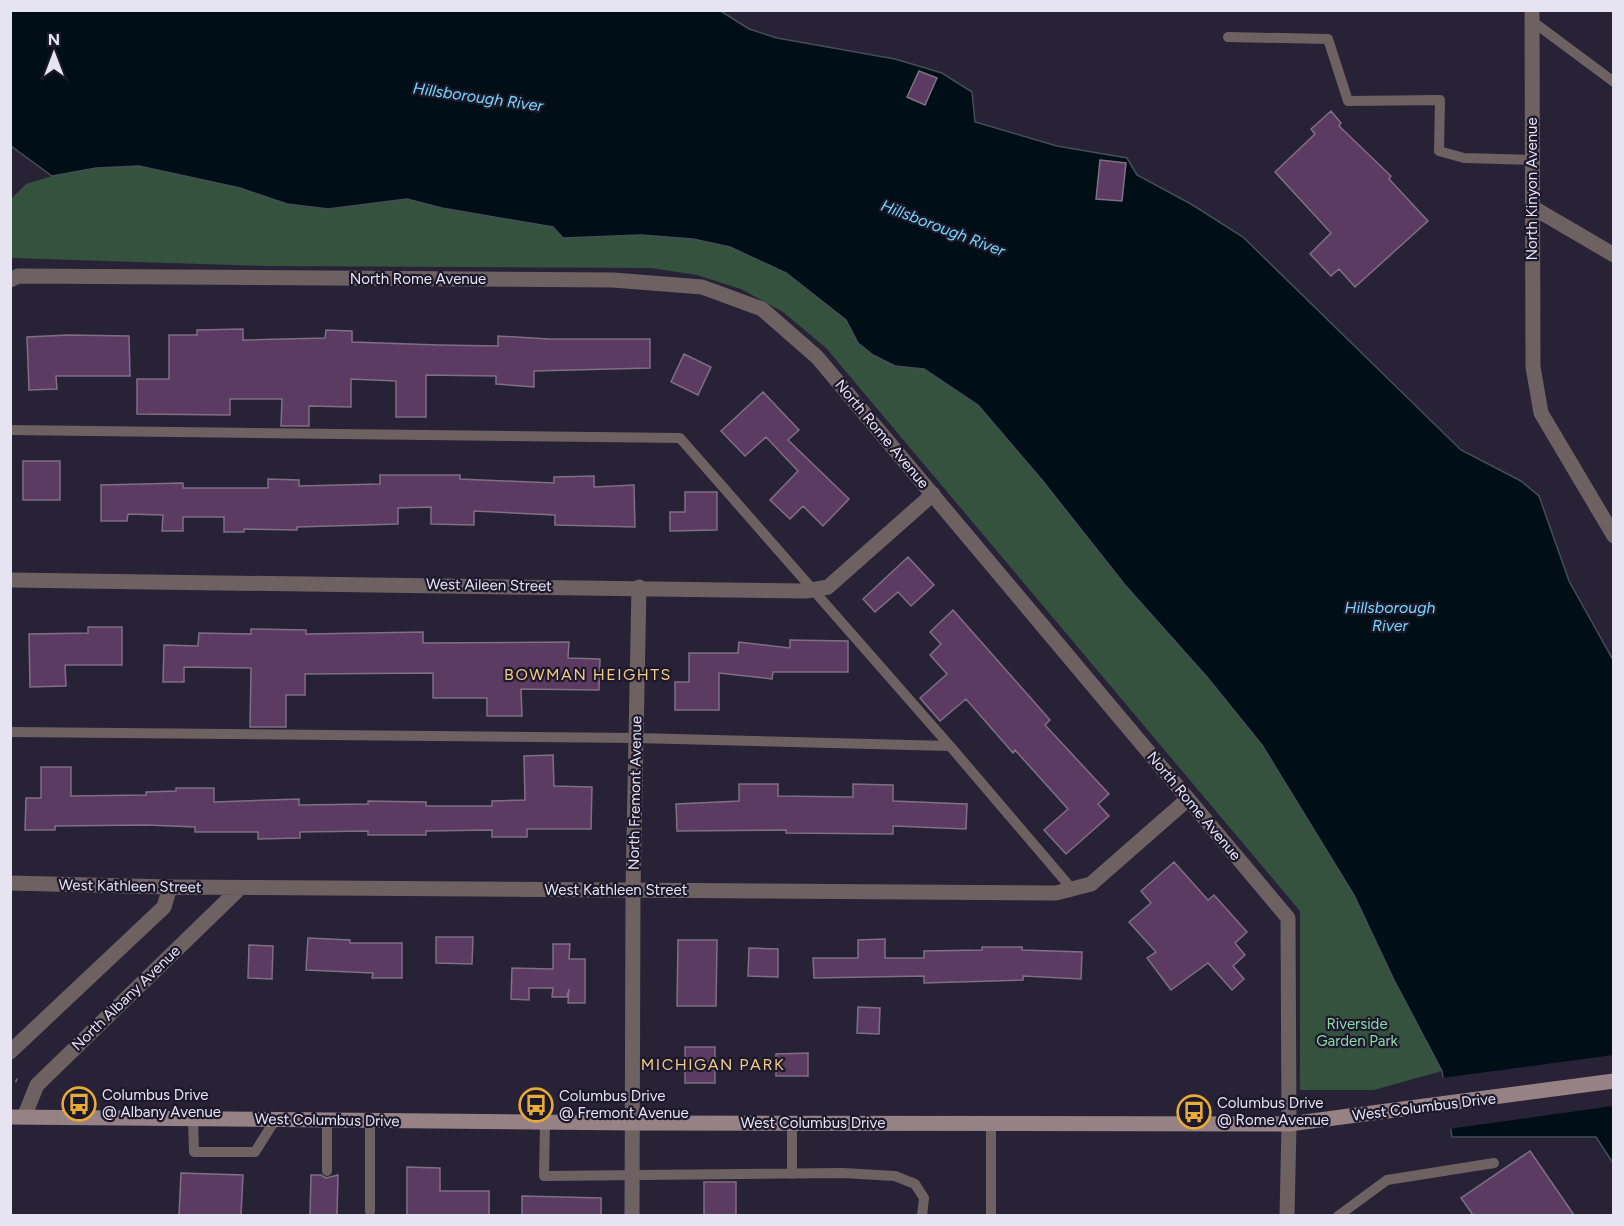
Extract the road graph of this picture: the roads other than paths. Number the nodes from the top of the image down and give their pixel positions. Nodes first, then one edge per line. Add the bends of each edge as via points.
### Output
1 (1532, 16) edge
2 (1228, 37) dead end
3 (1614, 82) edge
4 (1532, 160) junction
5 (1532, 207) junction
6 (1614, 255) edge
7 (10, 279) edge
8 (10, 430) edge
9 (933, 495) junction
10 (1614, 536) edge
11 (10, 580) edge
12 (639, 587) junction
13 (814, 589) junction
14 (10, 732) edge
15 (636, 738) junction
16 (950, 746) junction
17 (1188, 799) junction
18 (10, 883) edge
19 (170, 887) junction
20 (240, 888) junction
21 (1072, 889) junction
22 (633, 890) junction
23 (10, 1052) edge
24 (1614, 1081) edge
25 (17, 1117) edge
26 (193, 1119) junction
27 (275, 1120) junction
28 (327, 1120) junction
29 (370, 1121) junction
30 (545, 1122) junction
31 (634, 1123) junction
32 (792, 1123) junction
33 (991, 1124) junction
34 (1289, 1124) junction
35 (1494, 1163) dead end
36 (327, 1171) dead end
37 (792, 1174) junction
38 (633, 1177) junction
39 (370, 1211) dead end
40 (632, 1215) edge
41 (922, 1215) edge
42 (991, 1215) edge
43 (1287, 1215) edge
44 (1338, 1215) edge

1 - 3 lane
1 - 4 street, North Kinyon Avenue
2 - 4 lane via 1328,39 1348,101 1440,100 1439,151 1464,159
4 - 5 street, North Kinyon Avenue
5 - 6 street
5 - 10 street, North Kinyon Avenue via 1533,367 1541,413
7 - 9 street, North Rome Avenue via 18,276 601,280 702,287 762,309 818,357
8 - 13 lane via 680,438
9 - 13 street, West Aileen Street via 828,587
9 - 17 street, North Rome Avenue
11 - 12 street, West Aileen Street
12 - 13 street, West Aileen Street
12 - 15 street, North Fremont Avenue
13 - 16 lane
14 - 15 lane
15 - 16 lane
15 - 22 street, North Fremont Avenue
16 - 21 lane
17 - 21 street, West Kathleen Street via 1091,884
17 - 34 street, North Rome Avenue via 1288,918
18 - 19 street, West Kathleen Street
19 - 20 street, West Kathleen Street
19 - 23 street via 164,907
20 - 22 street, West Kathleen Street
20 - 25 street, North Albany Avenue via 37,1085
21 - 22 street, West Kathleen Street via 1056,893
22 - 31 street, North Fremont Avenue
24 - 34 main road, West Columbus Drive
25 - 26 main road, West Columbus Drive
26 - 27 main road, West Columbus Drive
26 - 27 lane via 194,1152 255,1152
27 - 28 main road, West Columbus Drive
28 - 29 main road, West Columbus Drive
28 - 36 lane
29 - 30 main road, West Columbus Drive
29 - 39 lane
30 - 31 main road, West Columbus Drive
30 - 38 lane via 544,1176
31 - 32 main road, West Columbus Drive
31 - 38 street, North Fremont Avenue
32 - 33 main road, West Columbus Drive
32 - 37 lane
33 - 34 main road, West Columbus Drive
33 - 42 lane
34 - 43 street, North Rome Avenue
35 - 44 lane via 1387,1180
37 - 38 lane
37 - 41 lane via 895,1176 915,1184 924,1198
38 - 40 street, North Fremont Avenue

